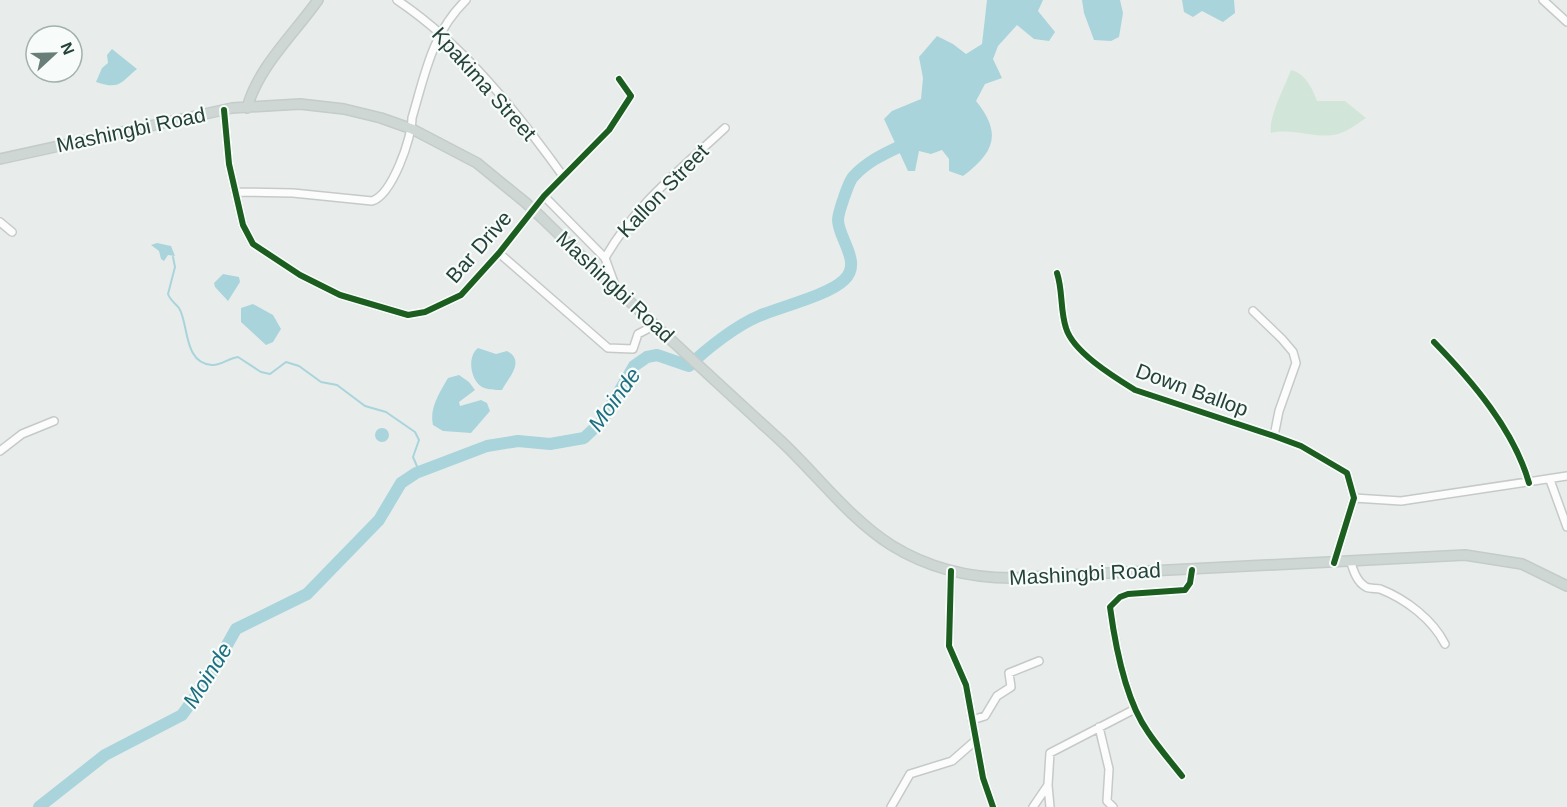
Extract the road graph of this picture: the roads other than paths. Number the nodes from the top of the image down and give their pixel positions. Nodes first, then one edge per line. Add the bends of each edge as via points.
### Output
1 (318, 0) edge
2 (397, 0) edge
3 (466, 0) edge
4 (1543, 0) edge
5 (1567, 22) edge
6 (440, 31) junction
7 (619, 79) dead end
8 (247, 108) junction
9 (224, 110) junction
10 (725, 128) dead end
11 (412, 129) junction
12 (0, 159) edge
13 (563, 176) junction
14 (235, 192) junction
15 (544, 196) junction
16 (0, 222) edge
17 (12, 231) dead end
18 (499, 253) junction
19 (605, 258) junction
20 (1057, 273) dead end
21 (616, 288) junction
22 (1253, 311) dead end
23 (654, 325) junction
24 (1434, 342) dead end
25 (54, 421) dead end
26 (1274, 436) junction
27 (0, 451) edge
28 (1567, 476) edge
29 (1550, 480) junction
30 (1529, 483) junction
31 (1354, 498) junction
32 (1567, 526) edge
33 (1334, 563) junction
34 (1351, 563) junction
35 (1192, 570) junction
36 (951, 571) junction
37 (1567, 586) edge
38 (1445, 644) dead end
39 (1038, 661) dead end
40 (1136, 709) junction
41 (972, 720) junction
42 (1099, 727) junction
43 (976, 740) junction
44 (1182, 776) dead end
45 (1048, 785) junction
46 (891, 807) edge
47 (993, 807) edge
48 (1033, 807) edge
49 (1050, 807) edge
50 (1113, 807) edge

1 - 8 main road via 252,88
2 - 6 street, Kpakima Street
3 - 6 street
4 - 5 street
6 - 11 street via 416,103
6 - 13 street, Kpakima Street
7 - 13 street, Bar Drive via 631,96 609,130
8 - 9 main road, Mashingbi Road
8 - 11 main road, Mashingbi Road via 300,104 344,109
9 - 12 main road, Mashingbi Road
9 - 14 street, Bar Drive
10 - 19 street, Kallon Street via 633,216
11 - 14 street via 393,179 377,200
11 - 21 main road, Mashingbi Road, bridge via 477,163 526,203
13 - 15 street, Bar Drive
14 - 18 street, Bar Drive via 247,235 267,254 340,295 408,315 425,312 461,295
15 - 18 street, Bar Drive
15 - 19 street
16 - 17 street
18 - 23 street via 608,348 633,349 638,334
19 - 21 street
20 - 26 street, Down Ballop via 1070,339 1100,366 1135,390
21 - 23 main road, Mashingbi Road
22 - 26 street via 1293,352 1296,363
23 - 36 main road, Mashingbi Road via 872,531 892,546
24 - 30 street via 1480,396 1515,448
25 - 27 street via 22,434
26 - 31 street, Down Ballop via 1342,469 1347,473
28 - 29 street
29 - 30 street
29 - 32 street
30 - 31 street via 1401,501
31 - 33 street
33 - 34 main road, Mashingbi Road
33 - 35 main road, Mashingbi Road
34 - 37 main road, Mashingbi Road via 1446,555 1476,557 1522,564
34 - 38 street via 1356,577 1366,586 1380,589 1425,617
35 - 36 main road, Mashingbi Road via 1012,578
35 - 40 street via 1185,590 1128,594 1110,607 1113,633
36 - 41 street via 949,646 966,685
39 - 41 street via 1009,673 1011,687 997,696 985,716
40 - 42 street
40 - 44 street via 1147,731
41 - 43 street
42 - 45 street via 1050,753
42 - 50 street via 1110,769 1107,801
43 - 46 street via 952,761 910,774
43 - 47 street
45 - 48 street
45 - 49 street

